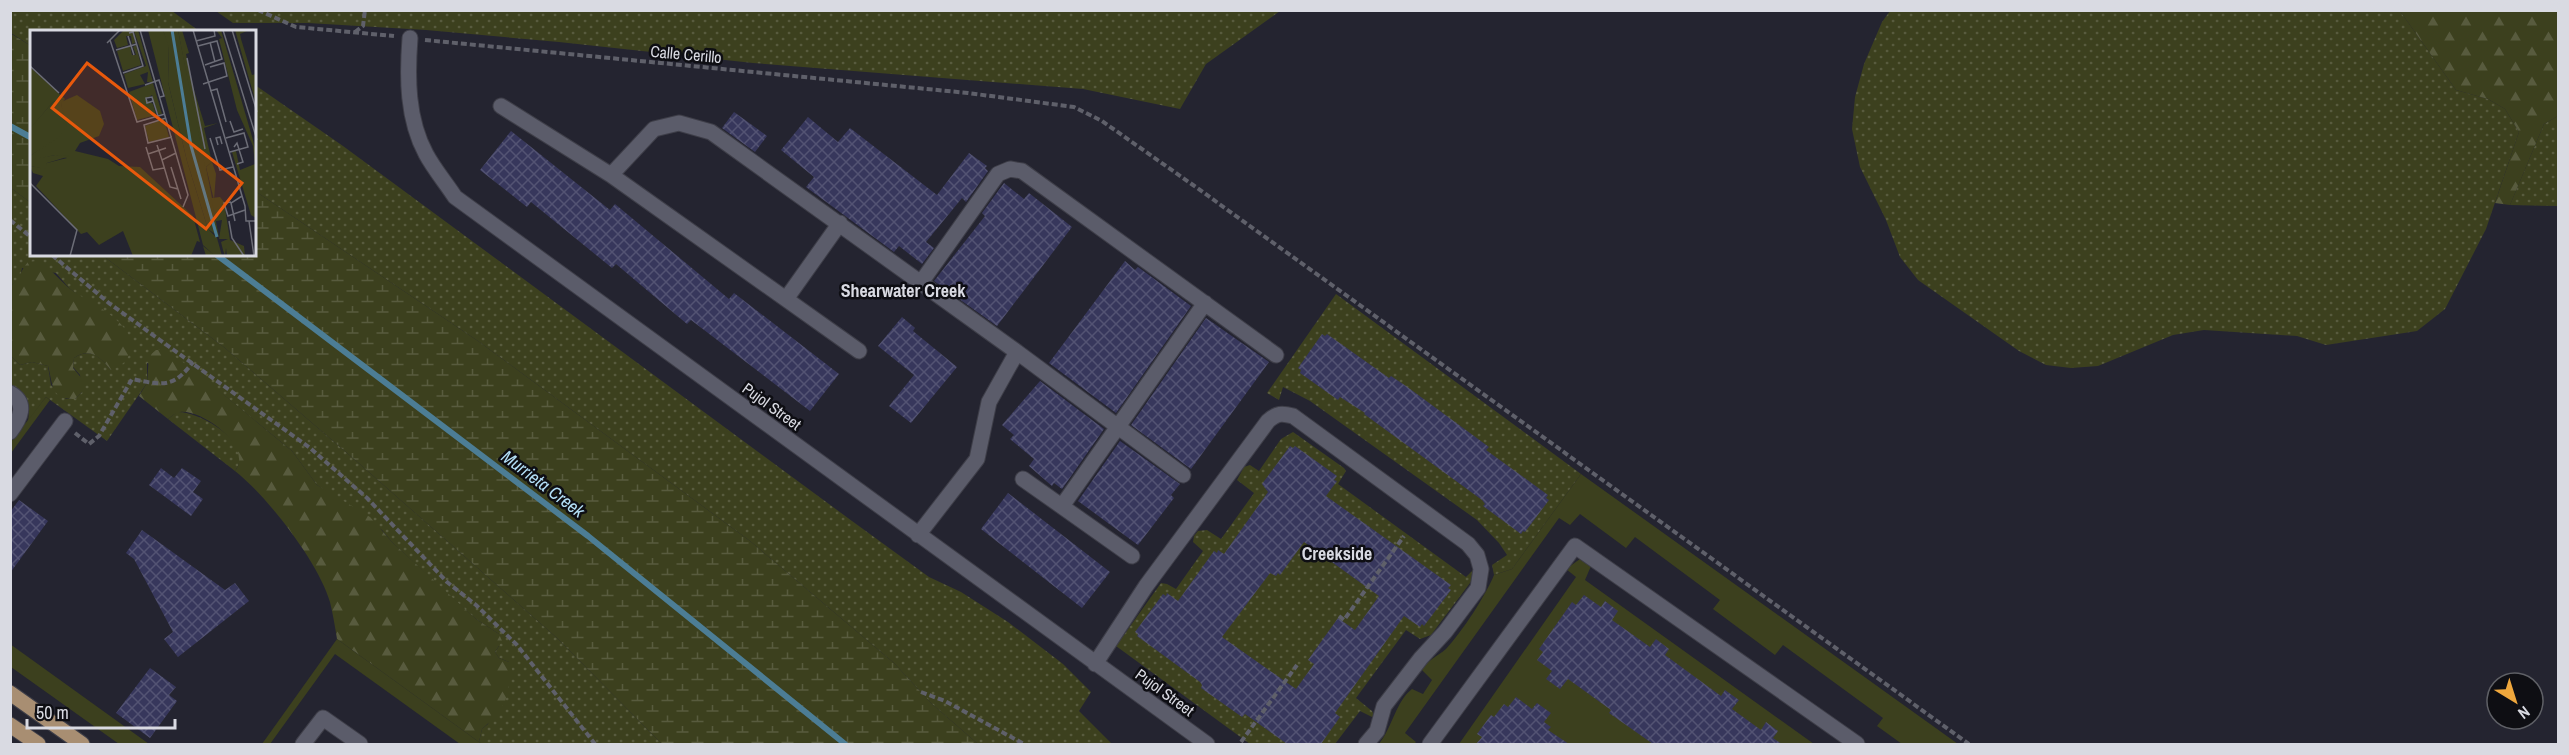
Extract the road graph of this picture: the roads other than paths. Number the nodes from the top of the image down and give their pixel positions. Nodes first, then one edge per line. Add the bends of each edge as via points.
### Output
1 (410, 38) road end
2 (501, 106) dead end
3 (611, 175) junction
4 (840, 223) junction
5 (922, 281) junction
6 (786, 299) junction
7 (1205, 303) junction
8 (859, 351) dead end
9 (1017, 352) junction
10 (1276, 355) dead end
11 (10, 393) edge
12 (63, 422) road end
13 (1118, 426) junction
14 (10, 432) edge
15 (1183, 475) dead end
16 (1023, 479) dead end
17 (10, 494) edge
18 (1062, 506) junction
19 (918, 535) junction
20 (1132, 556) dead end
21 (1095, 664) junction
22 (10, 693) edge
23 (10, 724) edge
24 (38, 744) edge
25 (82, 744) edge
26 (303, 744) edge
27 (360, 744) edge
28 (1207, 744) edge
29 (1366, 744) edge
30 (1430, 744) edge
31 (1857, 744) edge

1 - 19 street, Pujol Street via 410,109 426,153 455,197
2 - 3 street
3 - 4 street via 654,129 679,123 711,132
3 - 6 street
4 - 5 street
4 - 6 street
5 - 7 street via 998,174 1010,169 1022,171
5 - 9 street
6 - 8 street
7 - 10 street
7 - 13 street
9 - 13 street
9 - 19 street via 989,402 977,459
11 - 14 street via 21,403 21,410
12 - 17 street
13 - 15 street
13 - 18 street
16 - 18 street
18 - 20 street
19 - 21 street, Pujol Street
21 - 28 street, Pujol Street
21 - 29 street via 1124,616 1268,421 1282,413 1293,416 1468,544 1481,569 1478,588 1384,706 1377,731
22 - 25 main road
23 - 24 main road
26 - 27 street via 323,718
30 - 31 street via 1575,546

